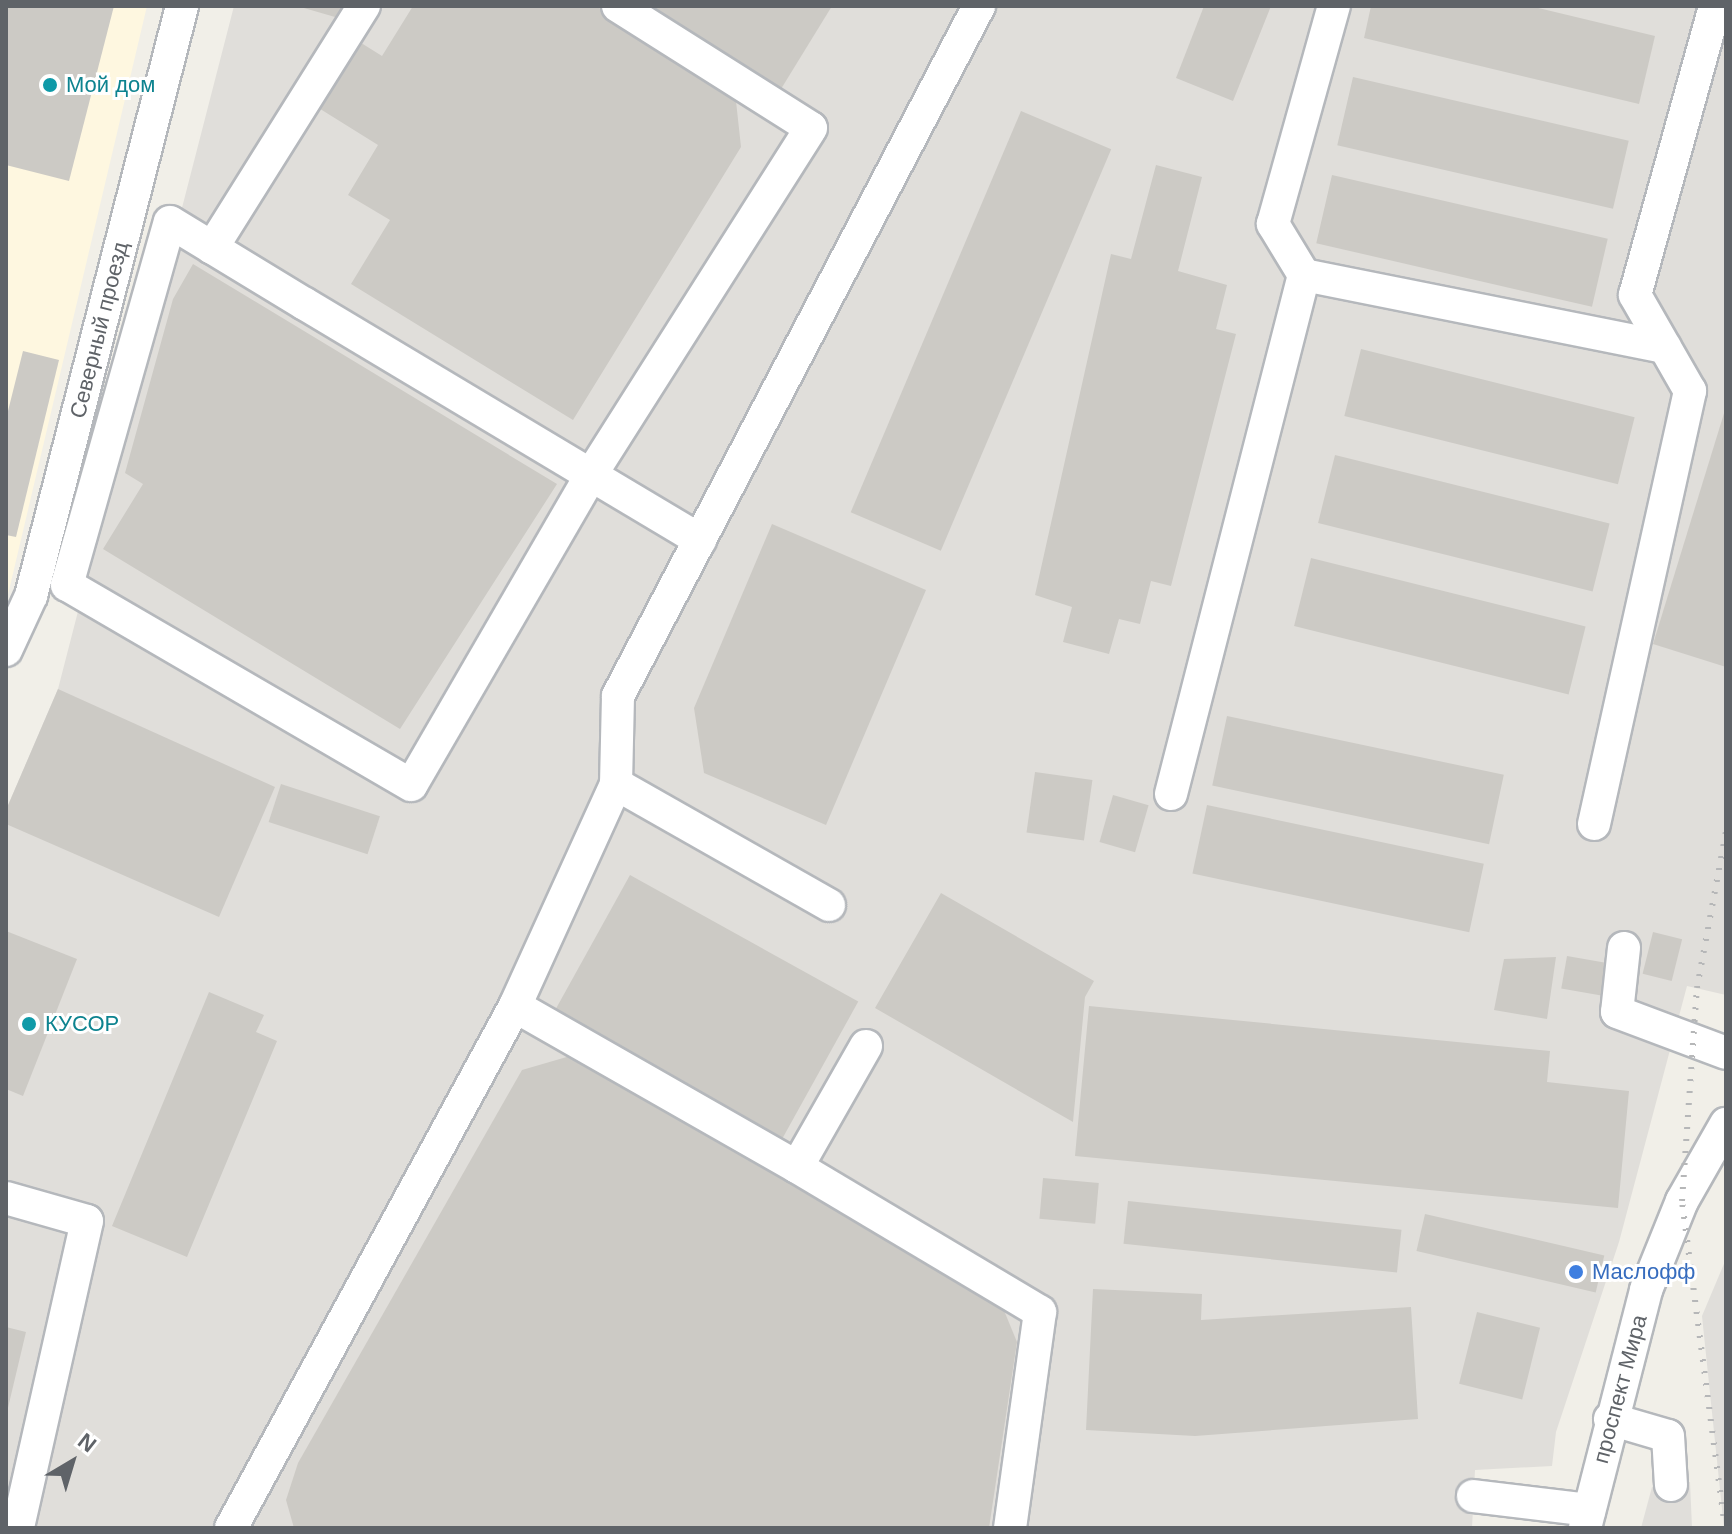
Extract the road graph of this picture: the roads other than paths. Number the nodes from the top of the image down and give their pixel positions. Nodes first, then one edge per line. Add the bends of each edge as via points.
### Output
1 (182, 6) edge
2 (364, 6) edge
3 (618, 6) edge
4 (979, 6) edge
5 (1334, 6) edge
6 (1715, 6) edge
7 (212, 248) junction
8 (1304, 275) junction
9 (1665, 347) junction
10 (591, 475) junction
11 (700, 540) junction
12 (6, 650) edge
13 (616, 784) junction
14 (1171, 794) dead end
15 (1594, 824) dead end
16 (829, 905) dead end
17 (1624, 948) dead end
18 (515, 1006) junction
19 (866, 1046) dead end
20 (1726, 1053) edge
21 (1726, 1124) edge
22 (797, 1167) junction
23 (6, 1198) edge
24 (1610, 1419) junction
25 (1671, 1485) dead end
26 (1473, 1496) dead end
27 (1587, 1519) edge
28 (18, 1528) edge
29 (231, 1528) edge
30 (1010, 1528) edge

1 - 12 street, Северный проезд via 31,596
2 - 7 street
3 - 10 street via 811,128
4 - 11 street
5 - 8 street via 1273,224
6 - 9 street via 1635,295
7 - 10 street
7 - 10 street via 170,222 67,585 411,785
8 - 9 street
8 - 14 street
9 - 15 street via 1690,391
10 - 11 street
11 - 13 street via 618,696
13 - 16 street
13 - 18 street
17 - 20 street via 1617,1012
18 - 22 street
18 - 29 street
19 - 22 street
21 - 24 street, проспект Мира via 1682,1201 1646,1290
22 - 30 street via 1040,1312
23 - 28 street via 87,1221
24 - 25 street via 1668,1436
24 - 27 street, проспект Мира
26 - 27 street

